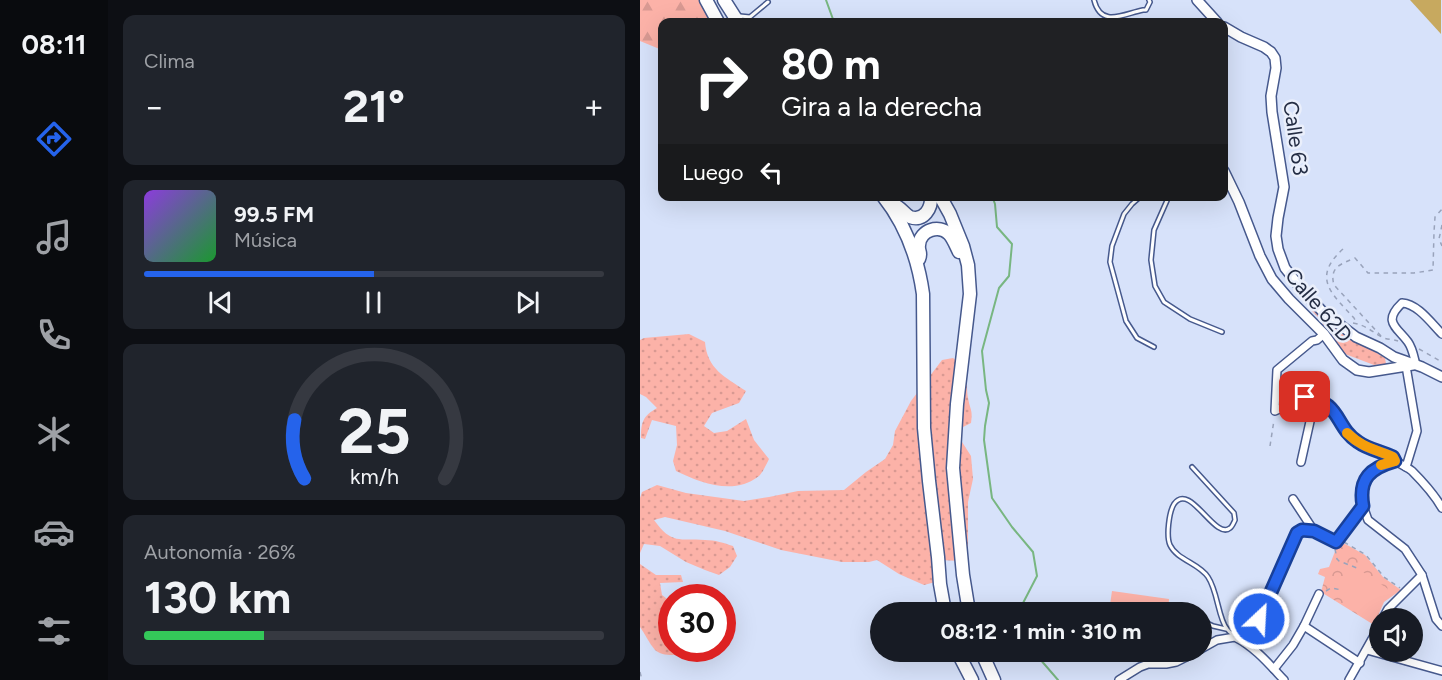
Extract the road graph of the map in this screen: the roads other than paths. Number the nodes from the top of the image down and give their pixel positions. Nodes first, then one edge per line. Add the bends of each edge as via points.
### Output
1 (706, 0) edge
2 (724, 0) edge
3 (1094, 0) edge
4 (1197, 0) edge
5 (1149, 1) edge
6 (768, 2) dead end
7 (716, 18) edge
8 (736, 18) edge
9 (742, 18) edge
10 (1213, 18) edge
11 (1228, 30) edge
12 (1228, 179) edge
13 (886, 201) edge
14 (889, 201) edge
15 (931, 201) edge
16 (943, 201) edge
17 (1135, 201) edge
18 (1167, 201) edge
19 (917, 263) junction
20 (968, 265) junction
21 (1222, 332) dead end
22 (1324, 334) junction
23 (1441, 334) edge
24 (1154, 347) dead end
25 (1411, 366) junction
26 (1441, 377) edge
27 (1315, 399) junction
28 (1395, 461) junction
29 (1301, 462) dead end
30 (1192, 467) dead end
31 (1406, 467) junction
32 (1293, 499) dead end
33 (1363, 506) junction
34 (1441, 506) edge
35 (1314, 531) junction
36 (1422, 575) junction
37 (1319, 594) road end
38 (943, 602) edge
39 (967, 602) edge
40 (1389, 608) edge
41 (1212, 626) edge
42 (1304, 626) junction
43 (1441, 626) edge
44 (1226, 629) junction
45 (1235, 636) junction
46 (1212, 643) edge
47 (1246, 643) junction
48 (1369, 646) edge
49 (1367, 650) junction
50 (963, 662) edge
51 (986, 662) edge
52 (1176, 662) edge
53 (1360, 663) junction
54 (1274, 669) junction
55 (1441, 671) edge
56 (972, 680) edge
57 (994, 680) edge
58 (1119, 680) edge
59 (1284, 680) edge
60 (1349, 680) edge

1 - 7 highway
2 - 8 highway
3 - 5 lane via 1097,10 1112,18 1146,10
4 - 10 main road
6 - 9 lane
11 - 25 main road, Calle 63 via 1264,47 1275,58 1272,112 1284,187 1276,236 1285,268 1321,311 1356,337
12 - 22 main road, Calle 62D via 1272,279
13 - 19 highway via 900,221
14 - 15 highway via 914,218 926,213
16 - 20 highway via 958,231
17 - 24 lane via 1124,214 1110,262 1126,321 1137,338
18 - 21 lane via 1154,230 1155,286 1164,302 1190,319
19 - 20 highway via 924,234 940,229 949,234
19 - 38 highway via 923,294 924,428
20 - 39 highway via 969,310 953,468
22 - 25 main road, Calle 62D via 1343,360 1357,370 1375,372
22 - 27 street via 1277,370 1275,411 1305,397
23 - 25 street via 1419,311 1402,303 1392,322 1410,345
25 - 26 main road, Calle 63
25 - 31 street via 1417,431
27 - 28 street via 1328,405 1356,441
27 - 29 street
28 - 31 street
28 - 33 street via 1381,465 1366,479 1361,496
30 - 44 lane via 1234,513 1235,520 1226,530 1220,529 1194,504 1179,500 1173,505 1167,534 1177,554 1208,576
31 - 34 street
32 - 35 street
33 - 35 street via 1337,541
33 - 36 street via 1369,520 1405,549
35 - 47 street via 1297,533
36 - 40 street
36 - 43 street
37 - 42 street
41 - 44 lane
42 - 53 street
42 - 54 street
44 - 45 lane
45 - 46 street
45 - 47 street
47 - 54 street
48 - 49 street
49 - 53 street
49 - 55 street
50 - 56 highway
51 - 57 highway
52 - 58 street via 1148,664
53 - 60 street
54 - 59 street

